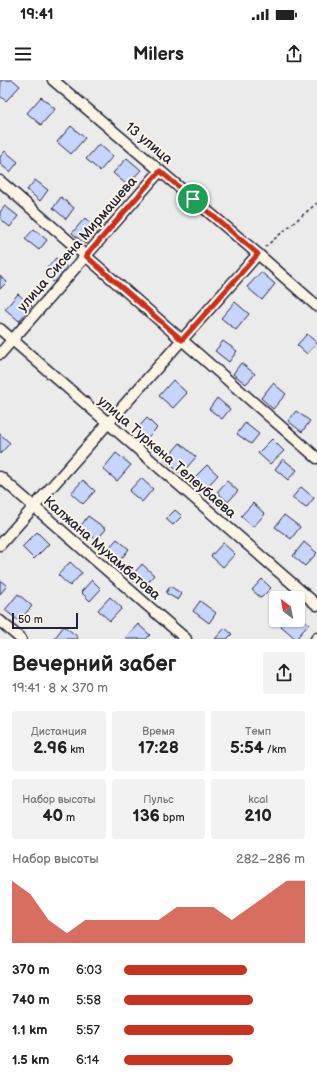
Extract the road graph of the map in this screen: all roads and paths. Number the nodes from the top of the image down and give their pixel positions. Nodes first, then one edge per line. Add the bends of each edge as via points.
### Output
1 (53, 80) edge
2 (160, 171) junction
3 (0, 181) edge
4 (317, 203) edge
5 (258, 254) junction
6 (86, 256) junction
7 (317, 306) edge
8 (0, 329) edge
9 (12, 340) junction
10 (182, 340) junction
11 (0, 354) edge
12 (108, 424) junction
13 (317, 458) edge
14 (0, 477) edge
15 (34, 507) junction
16 (0, 545) edge
17 (317, 605) edge
18 (0, 621) edge
19 (21, 639) edge
20 (186, 639) edge

1 - 2 street, 13 улица
2 - 5 street, 13 улица
2 - 6 street, улица Сисена Мирмашева
3 - 6 street
4 - 5 path
5 - 7 street, 13 улица
5 - 10 street
6 - 9 street, улица Сисена Мирмашева
6 - 10 street
8 - 9 street, улица Туркена Телеубаева
9 - 11 street, улица Сисена Мирмашева
9 - 12 street, улица Туркена Телеубаева
10 - 12 street
10 - 13 street
12 - 15 street
12 - 17 street, улица Туркена Телеубаева
14 - 15 street, Калжана Мухамбетова
15 - 16 street
15 - 20 street, Калжана Мухамбетова
18 - 19 street

